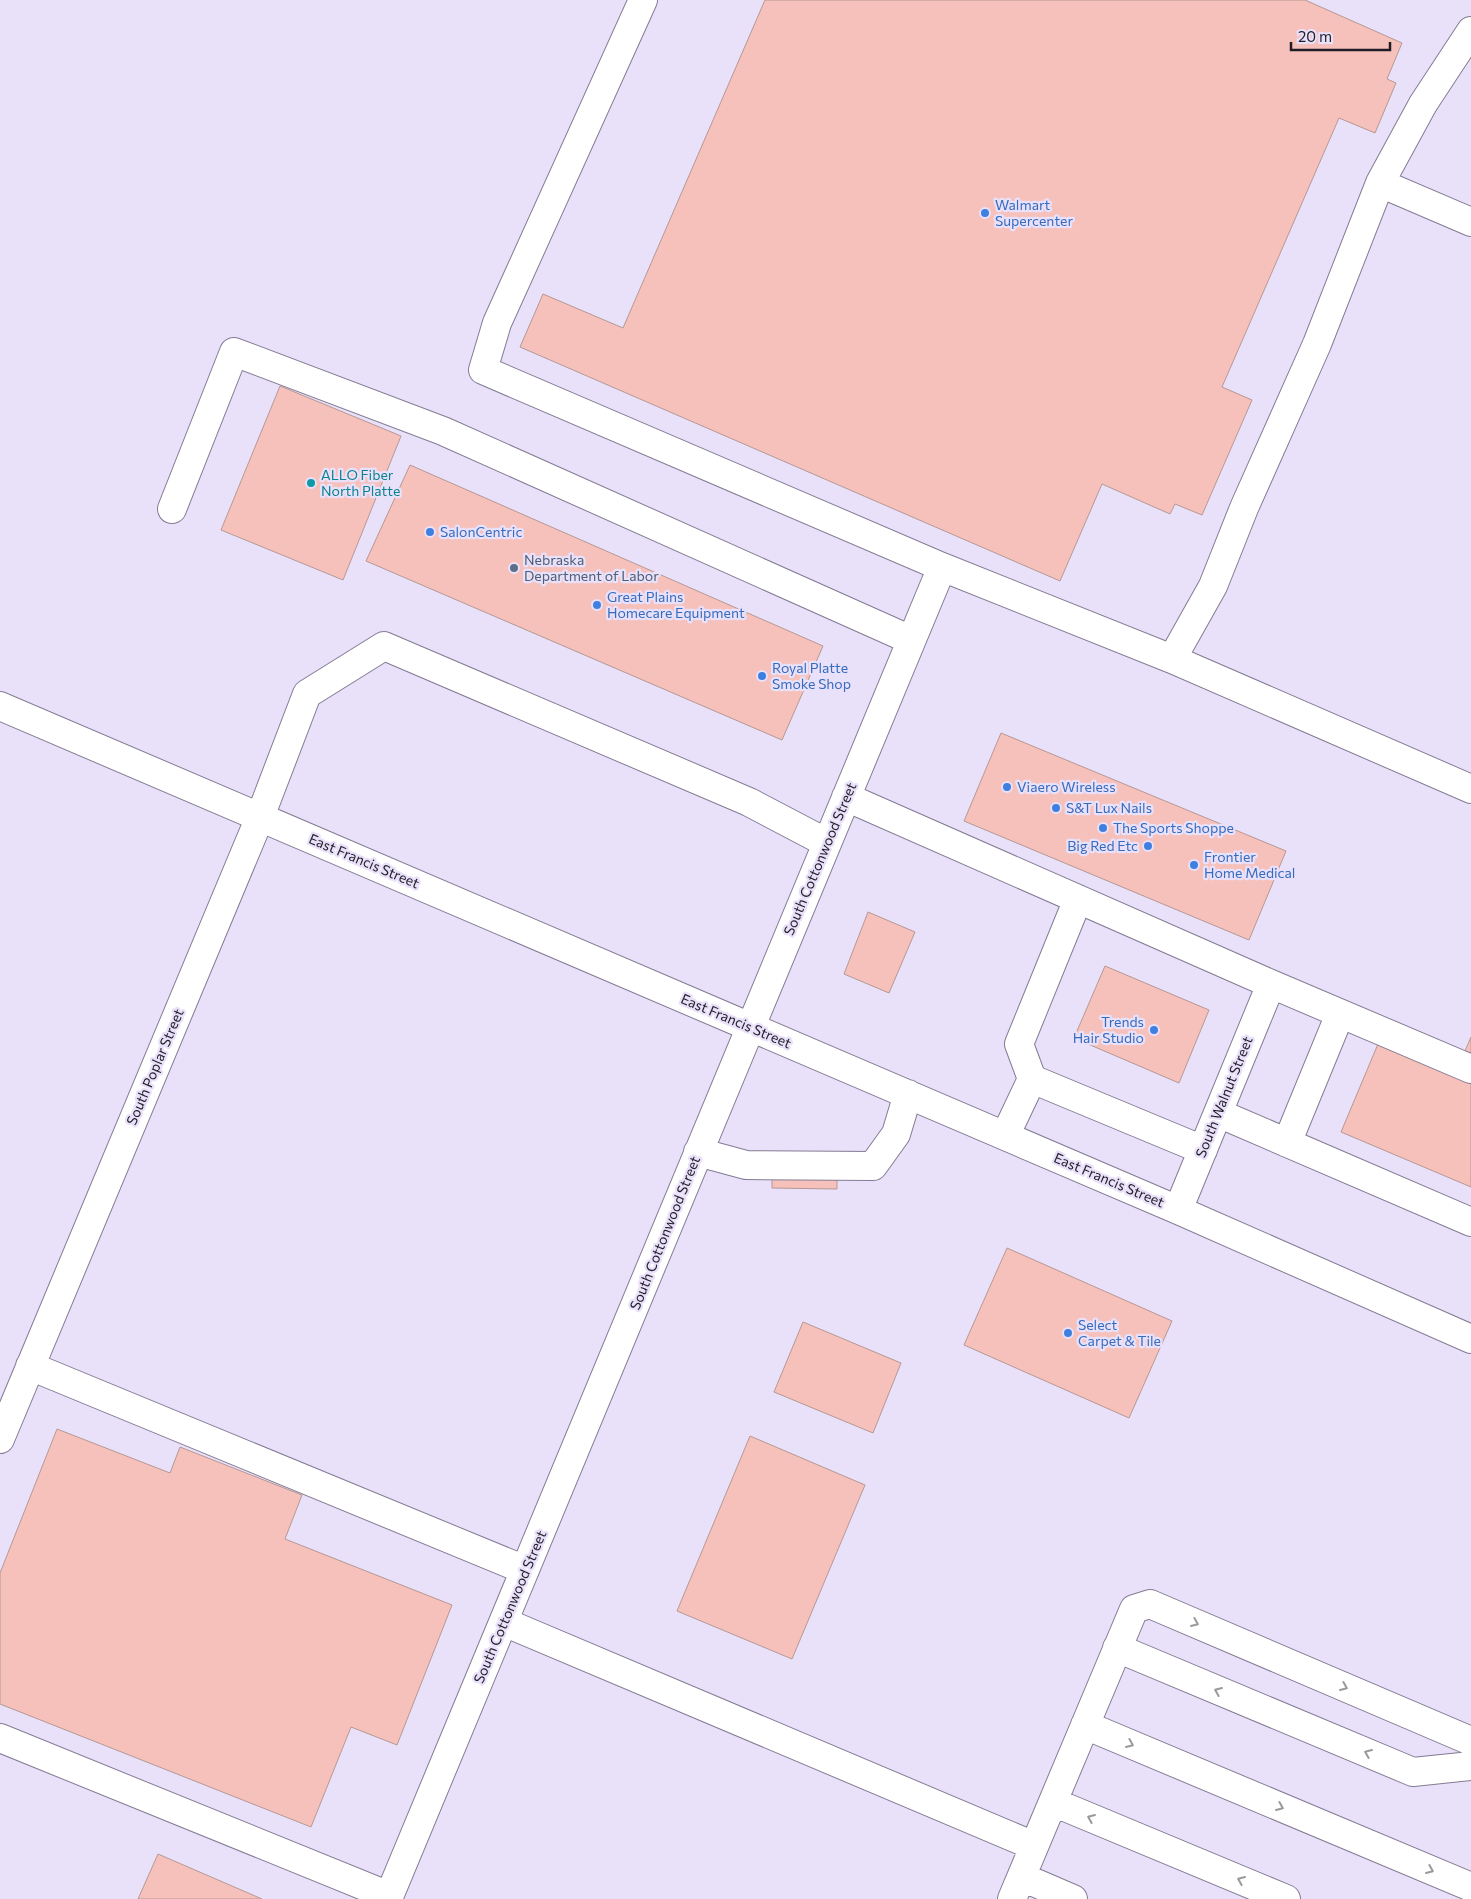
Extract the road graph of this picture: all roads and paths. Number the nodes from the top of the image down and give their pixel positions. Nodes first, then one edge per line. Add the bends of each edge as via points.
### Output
1 (643, 0) edge
2 (1471, 31) edge
3 (1380, 183) junction
4 (1471, 222) edge
5 (172, 509) dead end
6 (942, 567) junction
7 (911, 640) junction
8 (1172, 659) junction
9 (0, 706) edge
10 (1471, 789) edge
11 (846, 797) junction
12 (260, 817) junction
13 (827, 843) junction
14 (1078, 899) junction
15 (1271, 984) junction
16 (1340, 1014) junction
17 (750, 1026) junction
18 (1471, 1069) edge
19 (1032, 1078) junction
20 (908, 1094) junction
21 (1218, 1113) junction
22 (1005, 1136) junction
23 (1287, 1143) junction
24 (1203, 1150) junction
25 (698, 1152) junction
26 (1178, 1210) junction
27 (1471, 1222) edge
28 (1470, 1335) edge
29 (30, 1366) junction
30 (0, 1439) edge
31 (525, 1570) junction
32 (504, 1622) junction
33 (1117, 1648) junction
34 (1085, 1725) junction
35 (0, 1738) edge
36 (1471, 1741) edge
37 (1471, 1766) edge
38 (1053, 1802) junction
39 (1034, 1846) junction
40 (1471, 1887) edge
41 (1017, 1888) edge
42 (389, 1898) edge
43 (1073, 1899) edge
44 (1286, 1899) edge

1 - 6 street via 497,322 483,370
2 - 3 street via 1423,104
3 - 4 street
3 - 8 street via 1317,344 1213,586
5 - 7 street via 234,352 443,430
6 - 7 street, South Cottonwood Street
6 - 8 street
7 - 11 street, South Cottonwood Street
8 - 10 street
9 - 12 street, East Francis Street
11 - 13 street, South Cottonwood Street
11 - 14 street
12 - 13 street, South Poplar Street via 307,694 384,646 749,802
12 - 17 street, East Francis Street
12 - 29 street, South Poplar Street
13 - 17 street, South Cottonwood Street
14 - 15 street
14 - 19 street via 1019,1044
15 - 16 street
15 - 21 street, South Walnut Street
16 - 18 street
16 - 23 street
17 - 20 street, East Francis Street
17 - 25 street, South Cottonwood Street
19 - 22 street
19 - 24 street
20 - 22 street, East Francis Street
20 - 25 street via 896,1134 873,1166 746,1165
21 - 23 street
21 - 24 street, South Walnut Street
22 - 26 street, East Francis Street
23 - 27 street
24 - 26 street, South Walnut Street
25 - 31 street, South Cottonwood Street
26 - 28 street, East Francis Street
29 - 30 street, South Poplar Street
29 - 31 street
31 - 32 street, South Cottonwood Street
32 - 39 street
32 - 42 street, South Cottonwood Street
33 - 34 street
33 -> 36 street via 1134,1609 1150,1604
37 -> 33 street via 1413,1772
34 - 38 street
34 -> 40 street
35 - 42 street
38 - 39 street
44 -> 38 street
39 - 41 street
41 - 43 street

